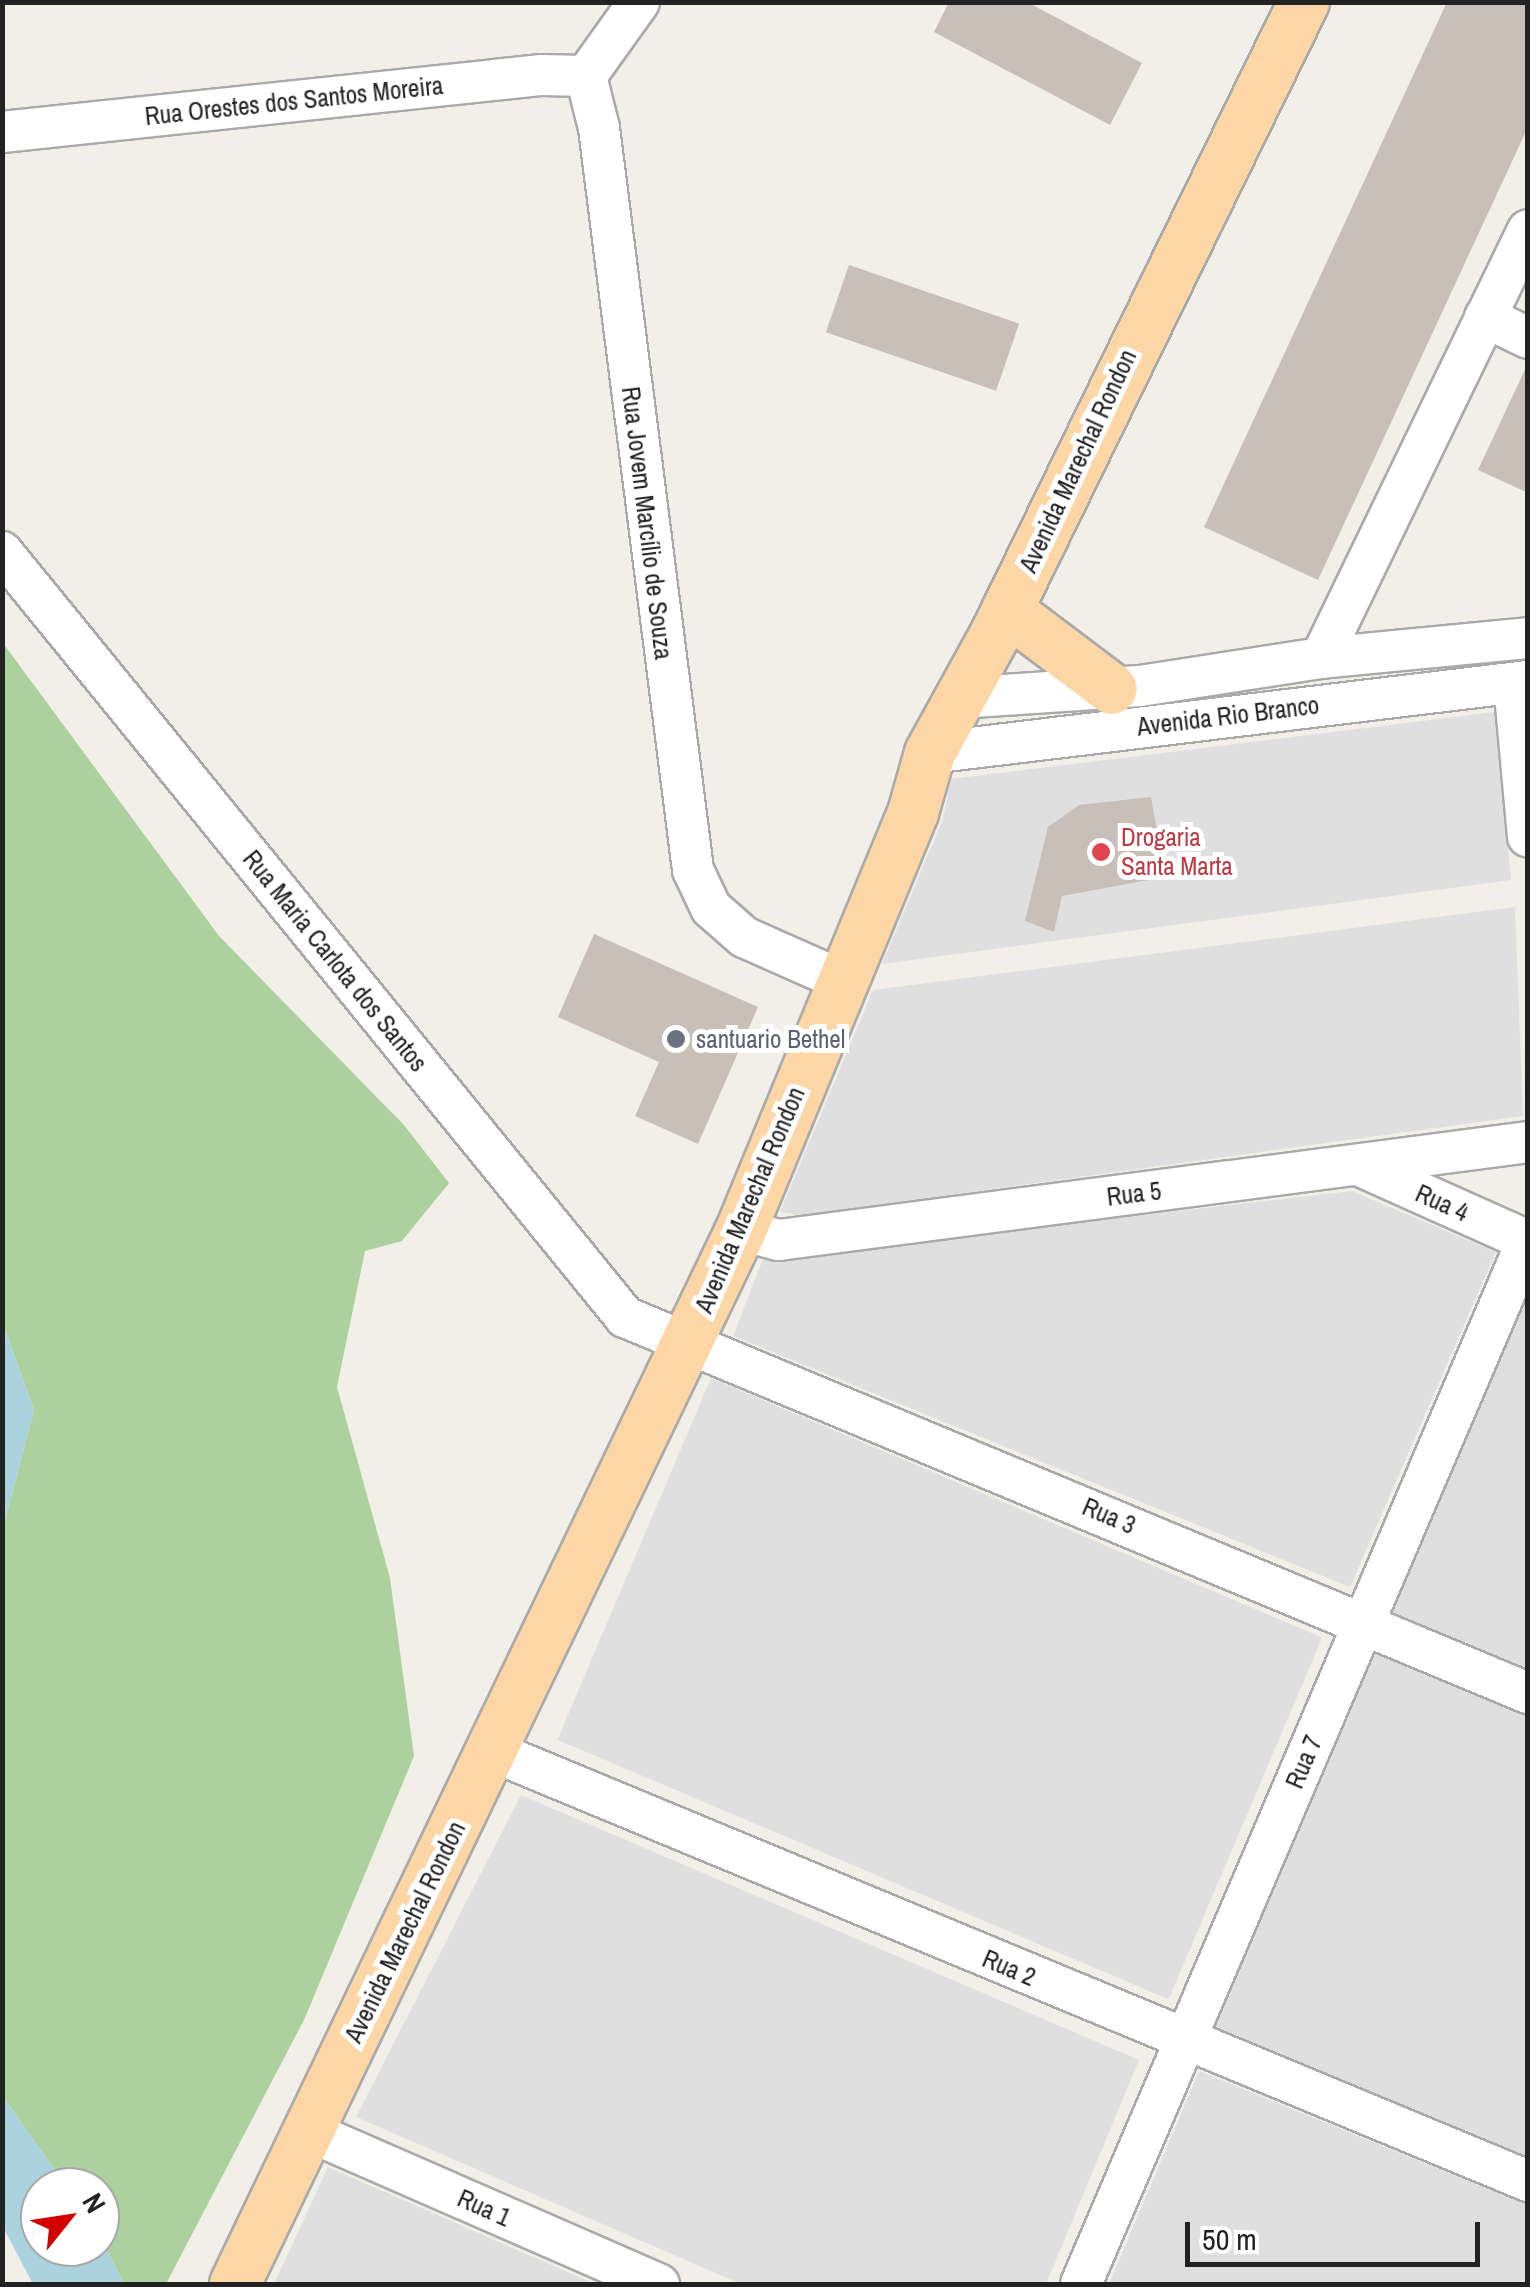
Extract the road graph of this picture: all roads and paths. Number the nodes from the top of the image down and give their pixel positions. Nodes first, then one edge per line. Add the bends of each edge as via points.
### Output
1 (639, 2) edge
2 (1304, 2) edge
3 (586, 76) junction
4 (2, 132) edge
5 (1528, 230) edge
6 (1484, 317) junction
7 (1528, 338) edge
8 (2, 552) edge
9 (1007, 610) junction
10 (1528, 638) edge
11 (1322, 658) junction
12 (1520, 682) edge
13 (1112, 689) junction
14 (958, 698) junction
15 (930, 754) junction
16 (1528, 836) edge
17 (841, 980) junction
18 (1528, 1142) edge
19 (1356, 1164) junction
20 (741, 1230) junction
21 (1527, 1240) edge
22 (690, 1340) junction
23 (1363, 1623) junction
24 (1528, 1692) edge
25 (492, 1752) junction
26 (1185, 2041) junction
27 (308, 2132) junction
28 (1528, 2181) edge
29 (235, 2284) edge
30 (659, 2284) edge
31 (1081, 2284) edge

1 - 3 street
2 - 9 main road, Avenida Marechal Rondon
3 - 4 street, Rua Orestes dos Santos Moreira via 542,75
3 - 17 street, Rua Jovem Marcílio de Souza via 599,128 693,870 711,908 744,937
5 - 6 street
6 - 7 street
6 - 11 street
8 - 22 street, Rua Maria Carlota dos Santos via 625,1316
9 - 13 main road
9 - 14 main road, Avenida Marechal Rondon
10 - 11 street, Avenida Rio Branco
11 - 13 street, Avenida Rio Branco
12 - 15 street, Avenida Rio Branco
12 - 16 street
13 - 14 street, Avenida Rio Branco
14 - 15 main road, Avenida Marechal Rondon
15 - 17 main road, Avenida Marechal Rondon
17 - 20 main road, Avenida Marechal Rondon
18 - 19 street, Rua 5
19 - 20 street, Rua 5 via 780,1240
19 - 21 street, Rua 4
20 - 22 main road, Avenida Marechal Rondon
21 - 23 street, Rua 7
22 - 23 street, Rua 3
22 - 25 main road, Avenida Marechal Rondon
23 - 24 street, Rua 3
23 - 26 street, Rua 7
25 - 26 street, Rua 2
25 - 27 main road, Avenida Marechal Rondon
26 - 28 street, Rua 2
26 - 31 street, Rua 7
27 - 29 main road, Avenida Marechal Rondon
27 - 30 street, Rua 1

